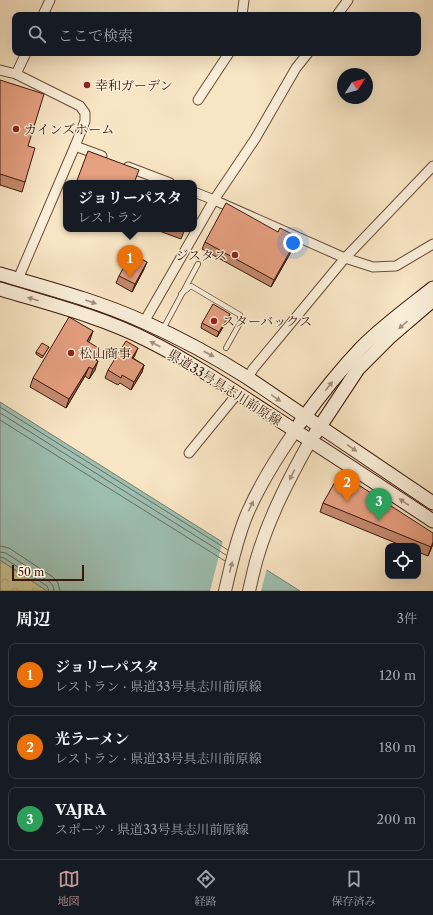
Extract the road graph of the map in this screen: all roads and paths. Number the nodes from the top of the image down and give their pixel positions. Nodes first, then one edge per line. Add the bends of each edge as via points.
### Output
1 (50, 0) edge
2 (244, 0) edge
3 (348, 0) edge
4 (44, 12) edge
5 (242, 12) edge
6 (339, 12) edge
7 (25, 56) edge
8 (227, 56) edge
9 (306, 56) edge
10 (0, 70) edge
11 (16, 74) junction
12 (198, 100) dead end
13 (75, 146) junction
14 (109, 159) edge
15 (122, 165) edge
16 (433, 166) edge
17 (162, 180) edge
18 (197, 193) edge
19 (214, 200) junction
20 (197, 230) edge
21 (196, 232) edge
22 (433, 244) edge
23 (345, 258) junction
24 (198, 264) dead end
25 (0, 274) edge
26 (18, 279) junction
27 (433, 288) edge
28 (0, 289) edge
29 (181, 294) junction
30 (433, 300) edge
31 (144, 322) junction
32 (162, 331) junction
33 (226, 348) dead end
34 (248, 378) junction
35 (238, 393) junction
36 (305, 417) junction
37 (320, 427) junction
38 (295, 431) junction
39 (310, 441) junction
40 (189, 454) dead end
41 (433, 503) edge
42 (433, 521) edge
43 (225, 591) edge
44 (249, 591) edge

1 - 4 street
2 - 5 street
3 - 6 street
7 - 11 street
8 - 12 street
9 - 19 street
10 - 11 street
11 - 13 street via 80,106 86,113
13 - 14 street
13 - 26 street
15 - 17 street
16 - 23 street
18 - 19 street
19 - 20 street
19 - 23 street
21 - 31 street
22 - 23 street via 396,266 373,267
23 - 34 street
24 - 29 lane
25 - 26 main road, 県道33号具志川前原線
26 -> 31 main road, 県道33号具志川前原線 via 89,301
36 -> 27 main road via 363,346
35 -> 28 main road, 県道33号具志川前原線 via 181,358 110,324
29 - 32 lane
29 - 33 lane via 191,286 240,315 240,323
30 -> 37 main road via 358,369
31 - 32 main road, 県道33号具志川前原線
32 -> 34 main road, 県道33号具志川前原線 via 220,360
34 -> 36 main road, 県道33号具志川前原線
35 - 38 main road, 県道33号具志川前原線
35 - 40 street
36 - 37 main road, 県道33号具志川前原線
36 - 38 main road
37 - 39 main road
37 -> 41 main road, 県道33号具志川前原線
38 - 39 main road, 県道33号具志川前原線
43 -> 38 street via 247,514
42 -> 39 main road, 県道33号具志川前原線
39 -> 44 street via 268,527 257,556

